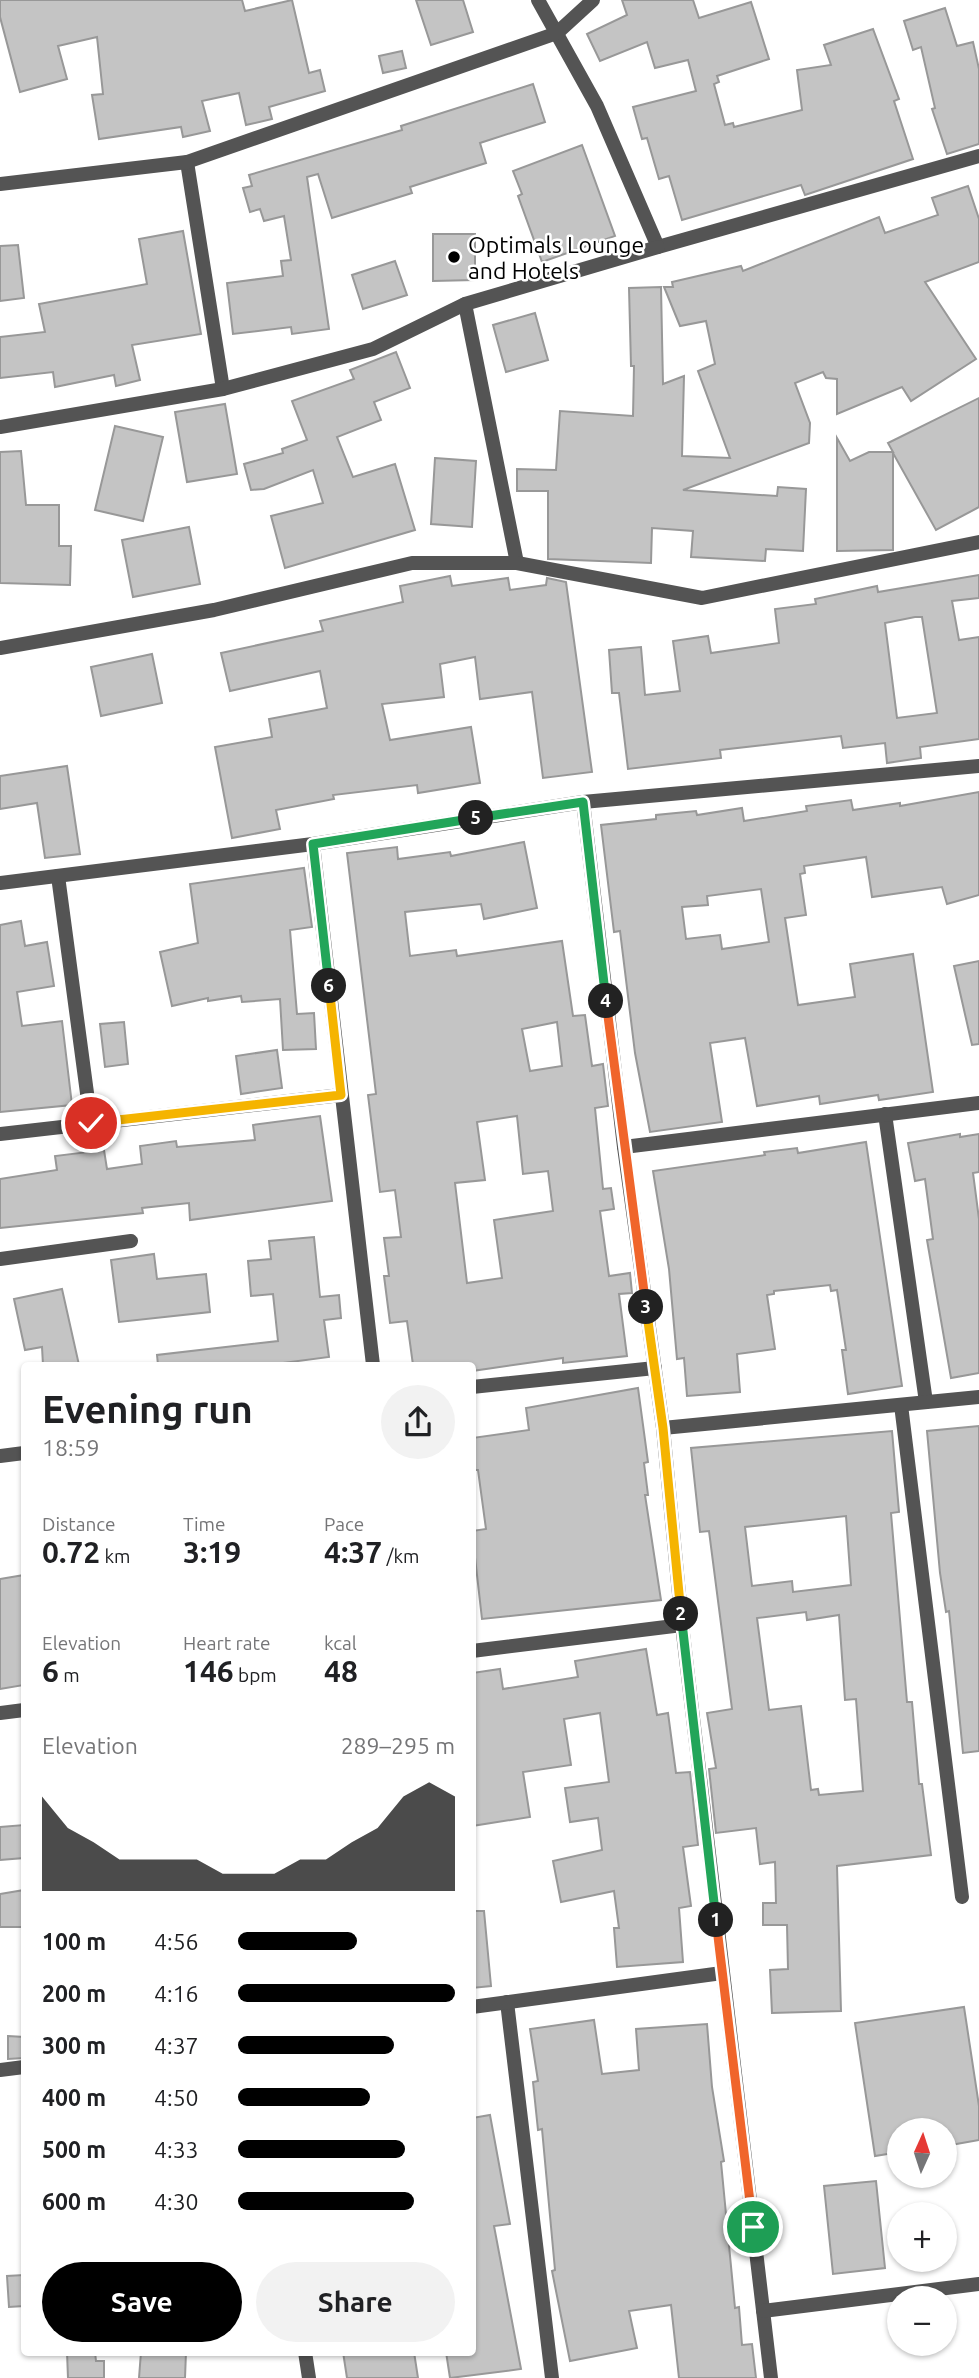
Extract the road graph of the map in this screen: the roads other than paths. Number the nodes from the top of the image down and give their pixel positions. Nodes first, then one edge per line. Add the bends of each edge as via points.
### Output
1 (538, 0) edge
2 (593, 0) edge
3 (557, 33) junction
4 (979, 156) edge
5 (187, 162) junction
6 (0, 184) edge
7 (658, 247) junction
8 (465, 304) junction
9 (223, 389) junction
10 (0, 427) edge
11 (979, 542) edge
12 (517, 564) junction
13 (0, 648) edge
14 (979, 766) edge
15 (583, 802) junction
16 (313, 844) junction
17 (58, 876) junction
18 (0, 883) edge
19 (341, 1095) junction
20 (979, 1102) edge
21 (885, 1114) junction
22 (91, 1123) junction
23 (0, 1135) edge
24 (624, 1147) junction
25 (131, 1241) dead end
26 (0, 1259) edge
27 (373, 1362) edge
28 (655, 1368) junction
29 (476, 1387) edge
30 (979, 1397) edge
31 (926, 1402) junction
32 (901, 1405) junction
33 (663, 1428) junction
34 (21, 1452) edge
35 (0, 1455) edge
36 (682, 1625) junction
37 (476, 1651) edge
38 (21, 1710) edge
39 (0, 1713) edge
40 (962, 1897) dead end
41 (722, 1973) junction
42 (507, 2002) junction
43 (476, 2006) edge
44 (21, 2067) edge
45 (0, 2070) edge
46 (979, 2284) edge
47 (763, 2311) junction
48 (306, 2356) edge
49 (309, 2378) edge
50 (553, 2378) edge
51 (771, 2378) edge

1 - 3 street
2 - 3 street
3 - 5 street
3 - 7 street via 597,106
4 - 7 street
5 - 6 street
5 - 9 street
7 - 8 street
8 - 9 street via 373,349
8 - 12 street
9 - 10 street
11 - 12 street via 702,598
12 - 13 street via 412,564 214,610
14 - 15 street
15 - 16 street
15 - 24 street
16 - 17 street
16 - 19 street
17 - 18 street
17 - 22 street
19 - 22 street
19 - 27 street
20 - 21 street
21 - 24 street
21 - 31 street
22 - 23 street
24 - 28 street
25 - 26 street
28 - 29 street
28 - 33 street
30 - 31 street
31 - 32 street
32 - 33 street
32 - 40 street
33 - 36 street
34 - 35 street
36 - 37 street
36 - 41 street
38 - 39 street
41 - 42 street
41 - 47 street
42 - 43 street
42 - 50 street
44 - 45 street
46 - 47 street
47 - 51 street
48 - 49 street

